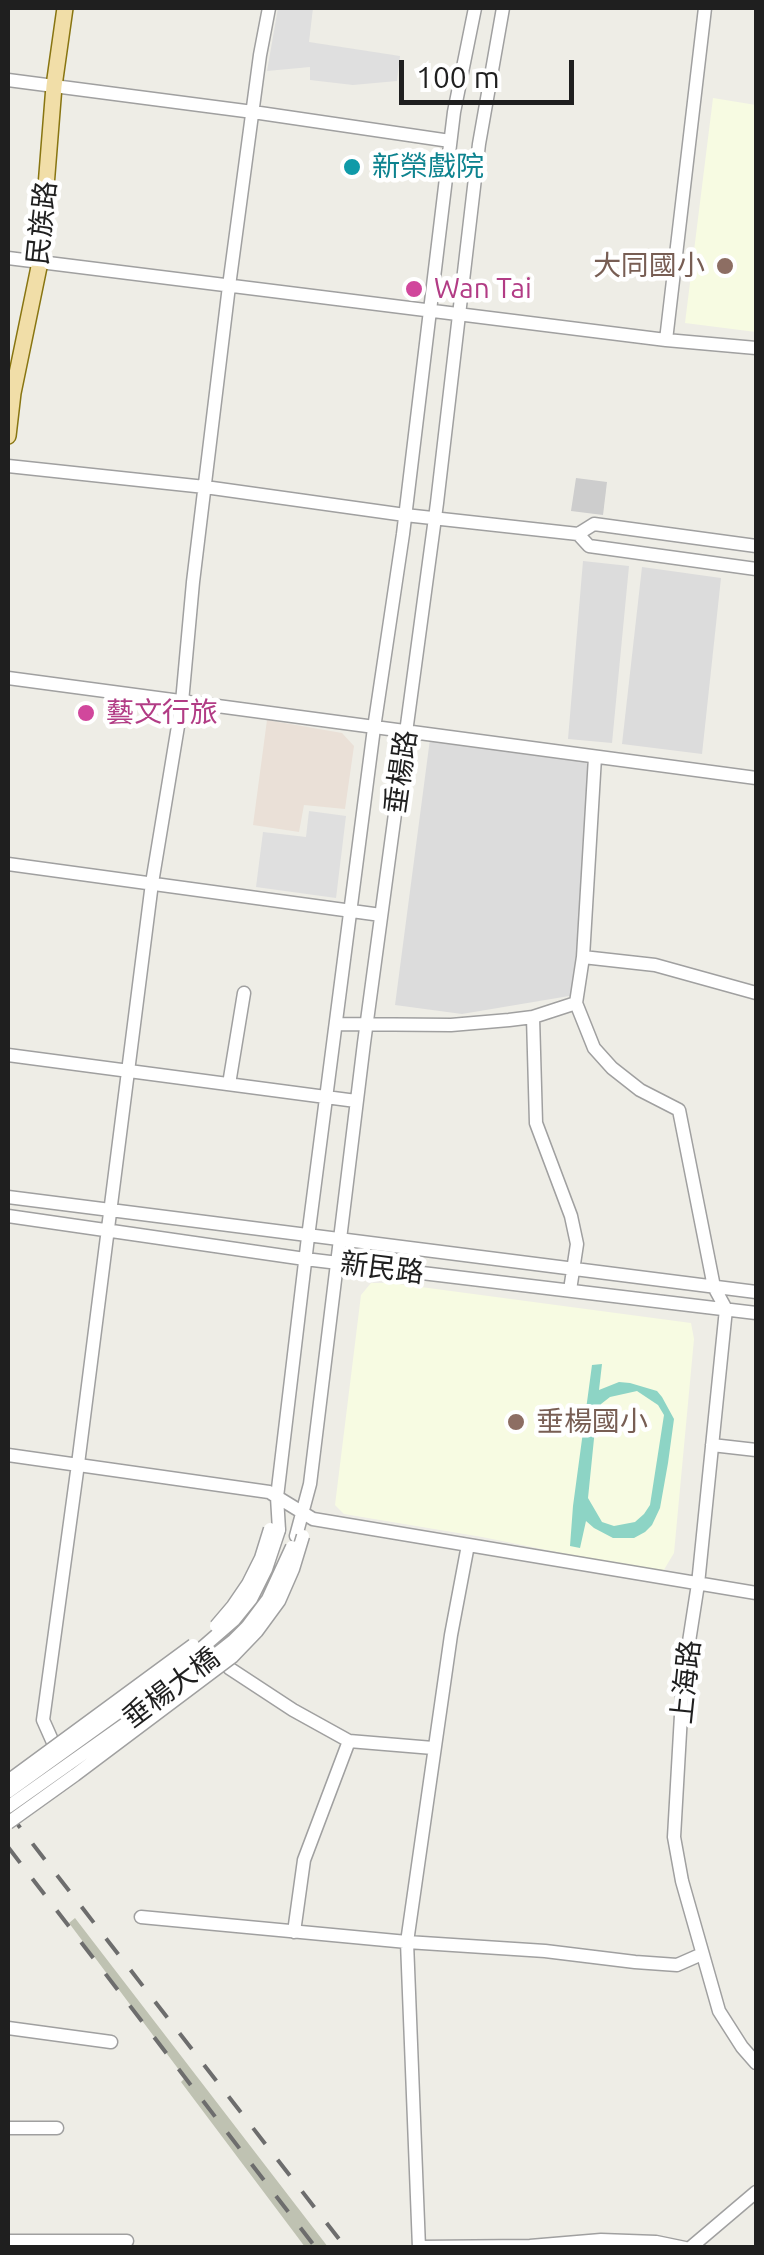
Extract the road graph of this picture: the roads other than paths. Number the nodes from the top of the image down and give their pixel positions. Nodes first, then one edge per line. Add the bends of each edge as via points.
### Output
1 (65, 8) edge
2 (269, 8) edge
3 (474, 8) edge
4 (504, 8) edge
5 (705, 8) edge
6 (8, 80) edge
7 (54, 86) junction
8 (252, 112) junction
9 (450, 142) junction
10 (8, 258) edge
11 (40, 262) junction
12 (229, 286) junction
13 (429, 311) junction
14 (460, 314) junction
15 (666, 340) junction
16 (756, 348) edge
17 (8, 436) edge
18 (8, 466) edge
19 (205, 487) junction
20 (405, 515) junction
21 (436, 517) junction
22 (578, 534) junction
23 (756, 546) edge
24 (756, 569) edge
25 (8, 678) edge
26 (182, 702) junction
27 (374, 728) junction
28 (406, 733) junction
29 (596, 757) junction
30 (756, 778) edge
31 (8, 864) edge
32 (152, 883) junction
33 (350, 911) junction
34 (381, 915) junction
35 (583, 957) junction
36 (244, 993) dead end
37 (756, 993) edge
38 (576, 1003) junction
39 (533, 1018) junction
40 (336, 1024) junction
41 (366, 1026) junction
42 (8, 1055) edge
43 (128, 1070) junction
44 (230, 1084) junction
45 (326, 1097) junction
46 (356, 1102) junction
47 (8, 1197) edge
48 (110, 1211) junction
49 (8, 1216) edge
50 (108, 1230) junction
51 (308, 1237) junction
52 (340, 1240) junction
53 (306, 1259) junction
54 (336, 1263) junction
55 (574, 1270) junction
56 (714, 1287) junction
57 (570, 1290) junction
58 (756, 1292) edge
59 (726, 1309) junction
60 (756, 1314) edge
61 (712, 1445) junction
62 (756, 1450) edge
63 (8, 1454) edge
64 (78, 1464) junction
65 (277, 1497) junction
66 (302, 1512) junction
67 (275, 1530) junction
68 (300, 1536) junction
69 (468, 1545) junction
70 (698, 1584) junction
71 (756, 1593) edge
72 (229, 1668) dead end
73 (349, 1741) junction
74 (433, 1748) junction
75 (8, 1781) edge
76 (70, 1781) dead end
77 (8, 1792) edge
78 (8, 1807) edge
79 (8, 1822) edge
80 (141, 1916) dead end
81 (294, 1932) junction
82 (407, 1942) junction
83 (702, 1954) junction
84 (8, 2028) edge
85 (111, 2042) dead end
86 (756, 2063) edge
87 (8, 2128) edge
88 (57, 2128) dead end
89 (756, 2192) edge
90 (8, 2241) edge
91 (127, 2241) dead end
92 (419, 2247) edge
93 (687, 2248) edge

1 - 7 main road, 民族路
2 - 8 street
3 - 9 street, 垂楊路
4 - 14 street, 垂楊路 via 480,134
5 - 15 street
6 - 7 street
7 - 8 street
7 - 11 main road, 民族路
8 - 9 street
8 - 12 street
9 - 13 street, 垂楊路
10 - 11 street
11 - 12 street
11 - 17 main road, 民族路
12 - 13 street
12 - 19 street
13 - 14 street
13 - 20 street, 垂楊路
14 - 15 street
14 - 21 street, 垂楊路
15 - 16 street
18 - 19 street
19 - 20 street
19 - 26 street
20 - 21 street
20 - 27 street, 垂楊路
21 - 22 street
21 - 28 street, 垂楊路
22 - 23 street via 594,524
22 - 24 street via 589,546
25 - 26 street
26 - 27 street
26 - 32 street
27 - 28 street
27 - 33 street, 垂楊路
28 - 29 street
28 - 34 street, 垂楊路
29 - 30 street
29 - 35 street
31 - 32 street
32 - 33 street
32 - 43 street
33 - 34 street
33 - 40 street, 垂楊路
34 - 41 street, 垂楊路
35 - 37 street via 655,965
35 - 38 street
36 - 44 street
38 - 39 street
38 - 56 street via 594,1048 612,1068 680,1110
39 - 41 street
39 - 55 street via 536,1123 571,1216
40 - 41 street
40 - 45 street, 垂楊路
41 - 46 street, 垂楊路
42 - 43 street
43 - 44 street
43 - 48 street
44 - 45 street
45 - 46 street
45 - 51 street, 垂楊路
46 - 52 street, 垂楊路
47 - 48 street, 新民路
48 - 50 street
48 - 51 street, 新民路
49 - 50 street, 新民路
50 - 53 street, 新民路
50 - 64 street
51 - 52 street, 新民路
51 - 53 street, 垂楊路
52 - 54 street, 垂楊路
52 - 55 street, 新民路
53 - 54 street, 新民路
53 - 65 street, 垂楊路
54 - 57 street, 新民路
54 - 66 street, 垂楊路
55 - 56 street, 新民路
55 - 57 street
56 - 58 street, 新民路
56 - 59 street
57 - 59 street, 新民路
59 - 60 street, 新民路
59 - 61 street, 上海路
61 - 62 street
61 - 70 street, 上海路
63 - 64 street
64 - 65 street
64 - 76 street via 43,1720
65 - 66 street
65 - 67 street, 垂楊路
66 - 68 street, 垂楊路
66 - 69 street
67 - 75 street, bridge via 222,1620
67 - 77 street, 垂楊大橋, bridge via 266,1569 234,1620 173,1673
68 - 78 street, 垂楊大橋, bridge via 268,1600 232,1641
68 - 79 street, bridge via 279,1601 232,1657
69 - 70 street
69 - 74 street
70 - 71 street
70 - 83 street, 上海路 via 674,1836
72 - 73 street
73 - 74 street
73 - 81 street via 304,1860
74 - 82 street
80 - 81 street
81 - 82 street
82 - 83 street via 676,1965
82 - 92 street
83 - 86 street, 上海路 via 719,2011
84 - 85 street
87 - 88 street
89 - 93 street
90 - 91 street
92 - 93 street via 610,2240

